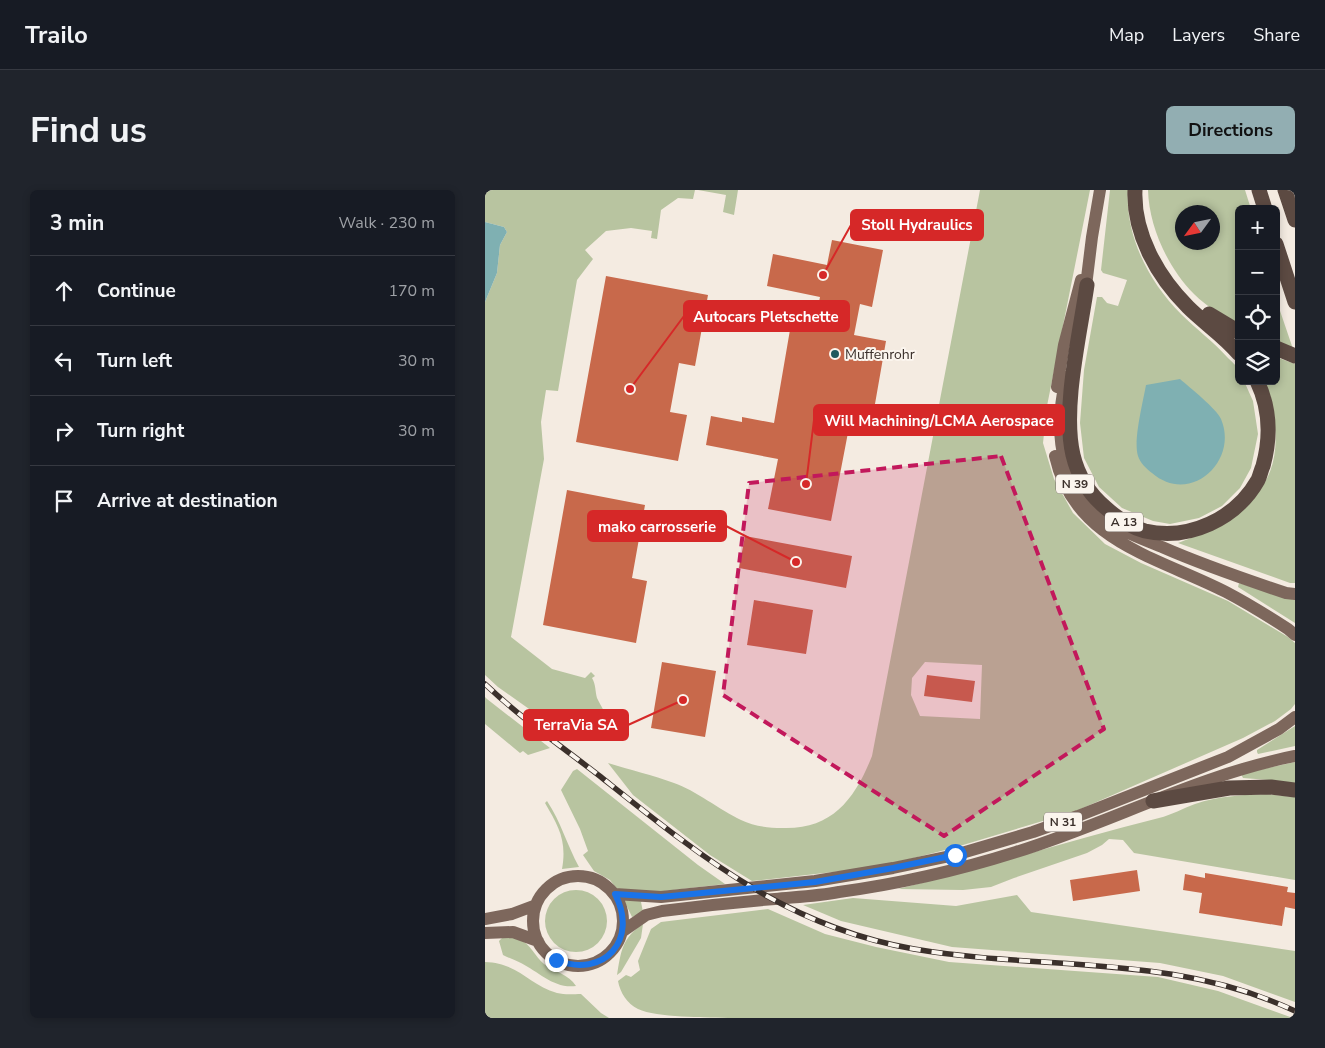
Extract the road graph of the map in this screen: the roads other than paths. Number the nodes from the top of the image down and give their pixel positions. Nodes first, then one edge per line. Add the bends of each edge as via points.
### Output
1 (1100, 190) edge
2 (1135, 190) edge
3 (1142, 190) edge
4 (1259, 190) edge
5 (1285, 190) edge
6 (1264, 205) edge
7 (1295, 220) edge
8 (1092, 237) junction
9 (1278, 250) edge
10 (1087, 286) junction
11 (1295, 302) edge
12 (1235, 330) edge
13 (1235, 349) edge
14 (1280, 350) edge
15 (1295, 356) edge
16 (1259, 385) edge
17 (1295, 594) edge
18 (1295, 635) edge
19 (1295, 717) edge
20 (1295, 756) edge
21 (1295, 790) edge
22 (1153, 801) junction
23 (615, 894) junction
24 (536, 905) junction
25 (485, 919) edge
26 (623, 931) junction
27 (485, 933) edge
28 (538, 941) junction

1 - 8 main road, N 39
2 - 13 highway via 1141,232 1169,287
3 - 12 highway via 1155,252 1170,277 1214,319
4 - 6 highway
5 - 7 highway
8 - 10 main road, N 39
8 - 18 main road, N 39 via 1064,345 1053,410 1052,437 1065,486 1091,522 1111,537 1225,592
9 - 11 highway
10 - 16 highway, A 13 via 1069,426 1073,455 1081,478 1094,498 1119,520 1145,531 1172,533 1197,530 1233,511 1259,479 1267,451 1269,418
10 - 17 main road, N 39 via 1060,417 1060,441 1067,467 1086,502 1119,528 1197,562
14 - 15 highway
19 - 23 main road, N 31 via 1228,757 1078,816 955,855 815,882 661,897
20 - 22 main road, N 31 via 1219,777
21 - 22 highway via 1229,788
22 - 26 main road, N 31 via 1014,853 840,892 662,911 647,915
23 - 24 main road via 598,880 574,876 562,878 551,885
23 - 26 main road via 623,912
24 - 25 main road
24 - 28 main road via 533,917
26 - 28 main road via 610,954 583,966 556,960
27 - 28 main road via 513,932

